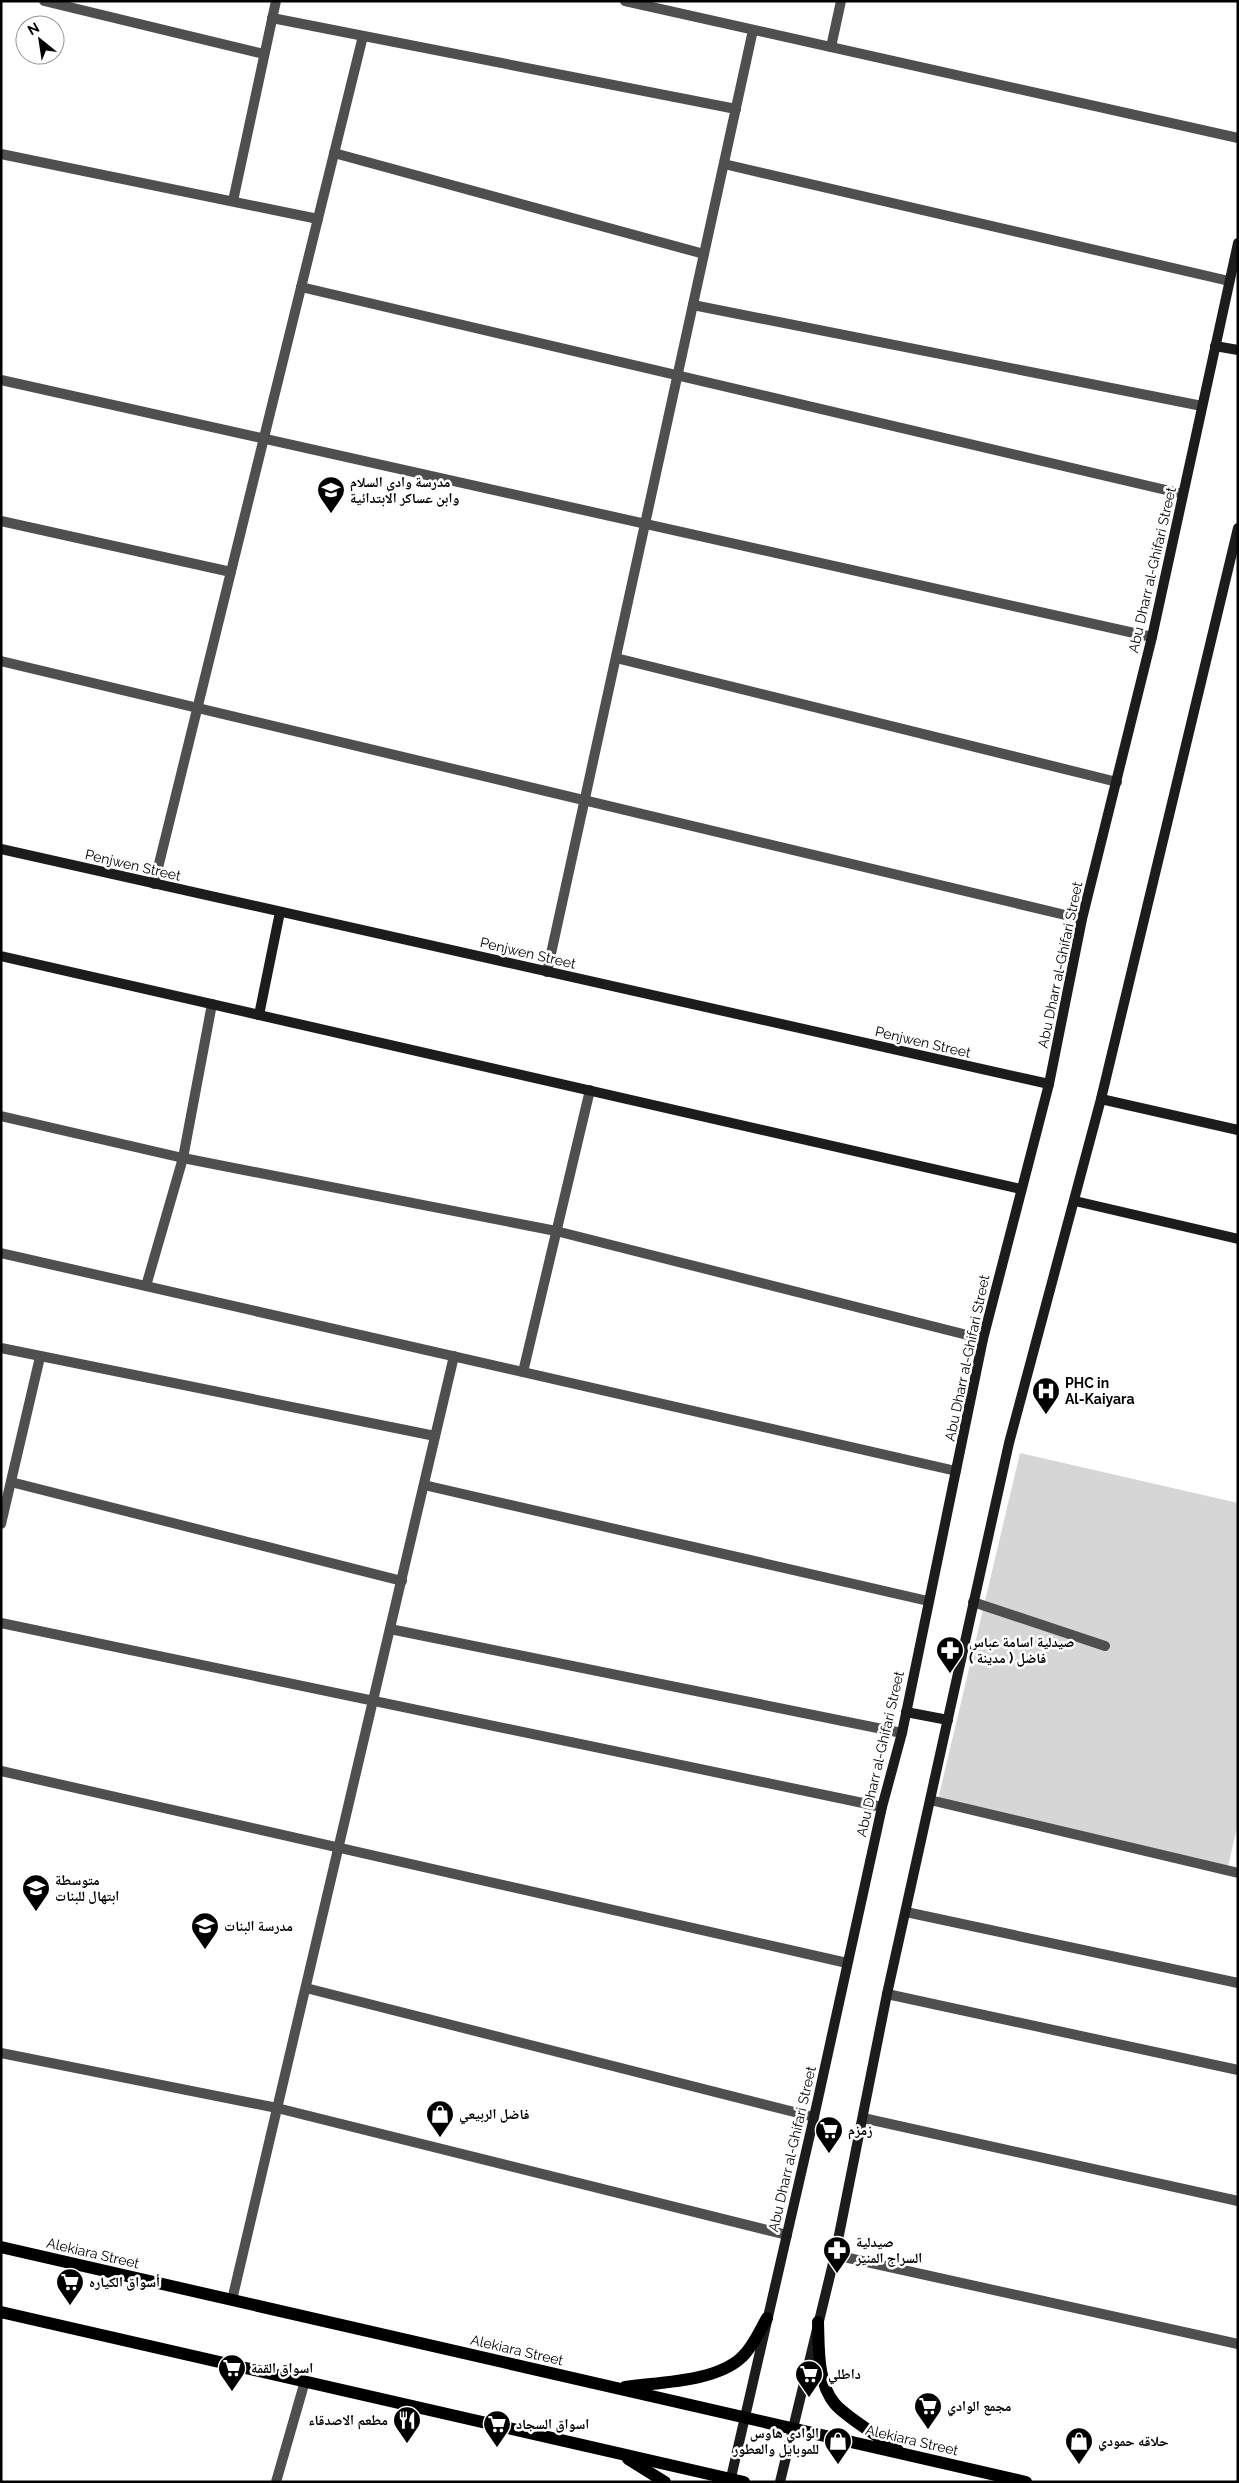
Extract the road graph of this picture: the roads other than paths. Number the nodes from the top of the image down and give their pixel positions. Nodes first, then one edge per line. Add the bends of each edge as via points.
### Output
1 (44, 1) edge
2 (276, 1) edge
3 (624, 1) edge
4 (841, 1) edge
5 (272, 18) junction
6 (753, 30) junction
7 (363, 36) junction
8 (831, 47) junction
9 (264, 54) junction
10 (736, 109) junction
11 (1238, 138) edge
12 (334, 153) junction
13 (1, 154) edge
14 (724, 164) junction
15 (233, 201) junction
16 (318, 219) junction
17 (1238, 243) edge
18 (704, 254) junction
19 (1229, 281) junction
20 (301, 286) junction
21 (693, 305) junction
22 (1215, 346) junction
23 (1238, 350) edge
24 (678, 375) junction
25 (1, 380) edge
26 (1202, 406) junction
27 (264, 439) junction
28 (1183, 494) junction
29 (1, 521) edge
30 (645, 524) junction
31 (1238, 528) edge
32 (230, 572) junction
33 (1152, 637) junction
34 (616, 658) junction
35 (1, 661) edge
36 (197, 708) junction
37 (1117, 782) junction
38 (584, 800) junction
39 (1, 849) edge
40 (154, 884) junction
41 (280, 912) junction
42 (1082, 919) junction
43 (1, 956) edge
44 (547, 972) junction
45 (212, 1004) junction
46 (259, 1015) junction
47 (1049, 1084) junction
48 (590, 1090) junction
49 (1101, 1099) junction
50 (1, 1116) edge
51 (1238, 1130) edge
52 (183, 1158) junction
53 (1021, 1189) junction
54 (1075, 1201) junction
55 (556, 1231) junction
56 (1238, 1239) edge
57 (1, 1253) edge
58 (146, 1286) junction
59 (983, 1339) junction
60 (1, 1348) edge
61 (454, 1356) junction
62 (40, 1357) junction
63 (523, 1372) junction
64 (435, 1436) junction
65 (956, 1471) junction
66 (11, 1482) junction
67 (424, 1485) junction
68 (1, 1524) edge
69 (402, 1581) junction
70 (928, 1601) junction
71 (973, 1602) junction
72 (1, 1623) edge
73 (390, 1629) junction
74 (1105, 1646) dead end
75 (373, 1700) junction
76 (906, 1712) junction
77 (948, 1720) junction
78 (902, 1733) junction
79 (1, 1771) edge
80 (930, 1800) junction
81 (882, 1807) junction
82 (339, 1847) junction
83 (1238, 1873) edge
84 (906, 1912) junction
85 (847, 1963) junction
86 (1238, 1983) edge
87 (306, 1988) junction
88 (887, 1994) junction
89 (1, 2053) edge
90 (1238, 2070) edge
91 (277, 2108) junction
92 (814, 2117) junction
93 (863, 2118) junction
94 (1238, 2201) edge
95 (787, 2235) junction
96 (1, 2247) edge
97 (835, 2255) junction
98 (232, 2300) junction
99 (1, 2312) edge
100 (767, 2318) junction
101 (818, 2322) junction
102 (1238, 2344) edge
103 (305, 2381) junction
104 (616, 2388) junction
105 (744, 2417) junction
106 (792, 2428) junction
107 (618, 2453) junction
108 (903, 2454) junction
109 (730, 2480) edge
110 (276, 2482) edge
111 (665, 2482) edge
112 (744, 2482) edge
113 (780, 2482) edge
114 (1026, 2482) edge

1 - 9 street
2 - 5 street
3 - 6 street
4 - 8 street
5 - 7 street
5 - 9 street
6 - 8 street
6 - 10 street
7 - 10 street
7 - 12 street
8 - 11 street
9 - 15 street
10 - 14 street
12 - 16 street
12 - 18 street
13 - 15 street
14 - 18 street
14 - 19 street
15 - 16 street
16 - 20 street
17 - 19 main road, Abu Dharr al-Ghifari Street
18 - 21 street
19 - 22 main road, Abu Dharr al-Ghifari Street
20 - 24 street
20 - 27 street
21 - 24 street
21 - 26 street
22 - 23 main road
22 - 26 main road, Abu Dharr al-Ghifari Street
24 - 28 street
24 - 30 street
25 - 27 street
26 - 28 main road, Abu Dharr al-Ghifari Street
27 - 30 street
27 - 32 street
28 - 33 main road, Abu Dharr al-Ghifari Street
29 - 32 street
30 - 33 street
30 - 34 street
31 - 49 main road
32 - 36 street
33 - 37 main road, Abu Dharr al-Ghifari Street
34 - 37 street
34 - 38 street
35 - 36 street
36 - 38 street
36 - 40 street
37 - 42 main road, Abu Dharr al-Ghifari Street
38 - 42 street
38 - 44 street
39 - 40 main road, Penjwen Street
40 - 41 main road, Penjwen Street
41 - 44 main road, Penjwen Street
41 - 46 main road
42 - 47 main road, Abu Dharr al-Ghifari Street
43 - 45 main road
44 - 47 main road, Penjwen Street
45 - 46 main road
45 - 52 street
46 - 48 main road
47 - 53 main road, Abu Dharr al-Ghifari Street
48 - 53 main road
48 - 55 street
49 - 51 main road
49 - 54 main road
50 - 52 street
52 - 55 street
52 - 58 street
53 - 59 main road, Abu Dharr al-Ghifari Street
54 - 56 main road
54 - 71 main road via 1009,1443
55 - 59 street
55 - 63 street
57 - 58 street
58 - 61 street
59 - 65 main road, Abu Dharr al-Ghifari Street
60 - 62 street
61 - 63 street
61 - 64 street
62 - 64 street
62 - 66 street
63 - 65 street
64 - 67 street
65 - 70 main road, Abu Dharr al-Ghifari Street
66 - 68 street
66 - 69 street
67 - 69 street
67 - 70 street
69 - 73 street
70 - 76 main road, Abu Dharr al-Ghifari Street
71 - 74 street
71 - 77 main road
72 - 75 street
73 - 75 street
73 - 78 street
75 - 81 street
75 - 82 street
76 - 77 main road
76 - 78 main road, Abu Dharr al-Ghifari Street
77 - 80 main road
78 - 81 main road, Abu Dharr al-Ghifari Street
79 - 82 street
80 - 83 street
80 - 84 main road
81 - 85 main road, Abu Dharr al-Ghifari Street
82 - 85 street
82 - 87 street
84 - 86 street
84 - 88 main road
85 - 92 main road, Abu Dharr al-Ghifari Street
87 - 91 street
87 - 92 street
88 - 90 street
88 - 93 main road
89 - 91 street
91 - 95 street
91 - 98 street
92 - 95 main road, Abu Dharr al-Ghifari Street
93 - 94 street
93 - 97 main road
95 - 100 main road, Abu Dharr al-Ghifari Street
96 - 98 main road, Alekiara Street
97 - 101 main road
97 - 102 street
98 - 104 main road, Alekiara Street
99 - 103 main road
100 - 104 main road via 743,2356 724,2370 700,2377
100 - 105 main road, Abu Dharr al-Ghifari Street
101 - 106 main road
101 - 108 main road via 825,2385 835,2404
103 - 107 main road
103 - 110 street
104 - 105 main road, Alekiara Street
105 - 106 main road, Alekiara Street
105 - 109 main road, Abu Dharr al-Ghifari Street
106 - 108 main road, Alekiara Street
106 - 113 main road
107 - 109 main road
107 - 111 main road
108 - 114 main road, Alekiara Street
109 - 112 main road

